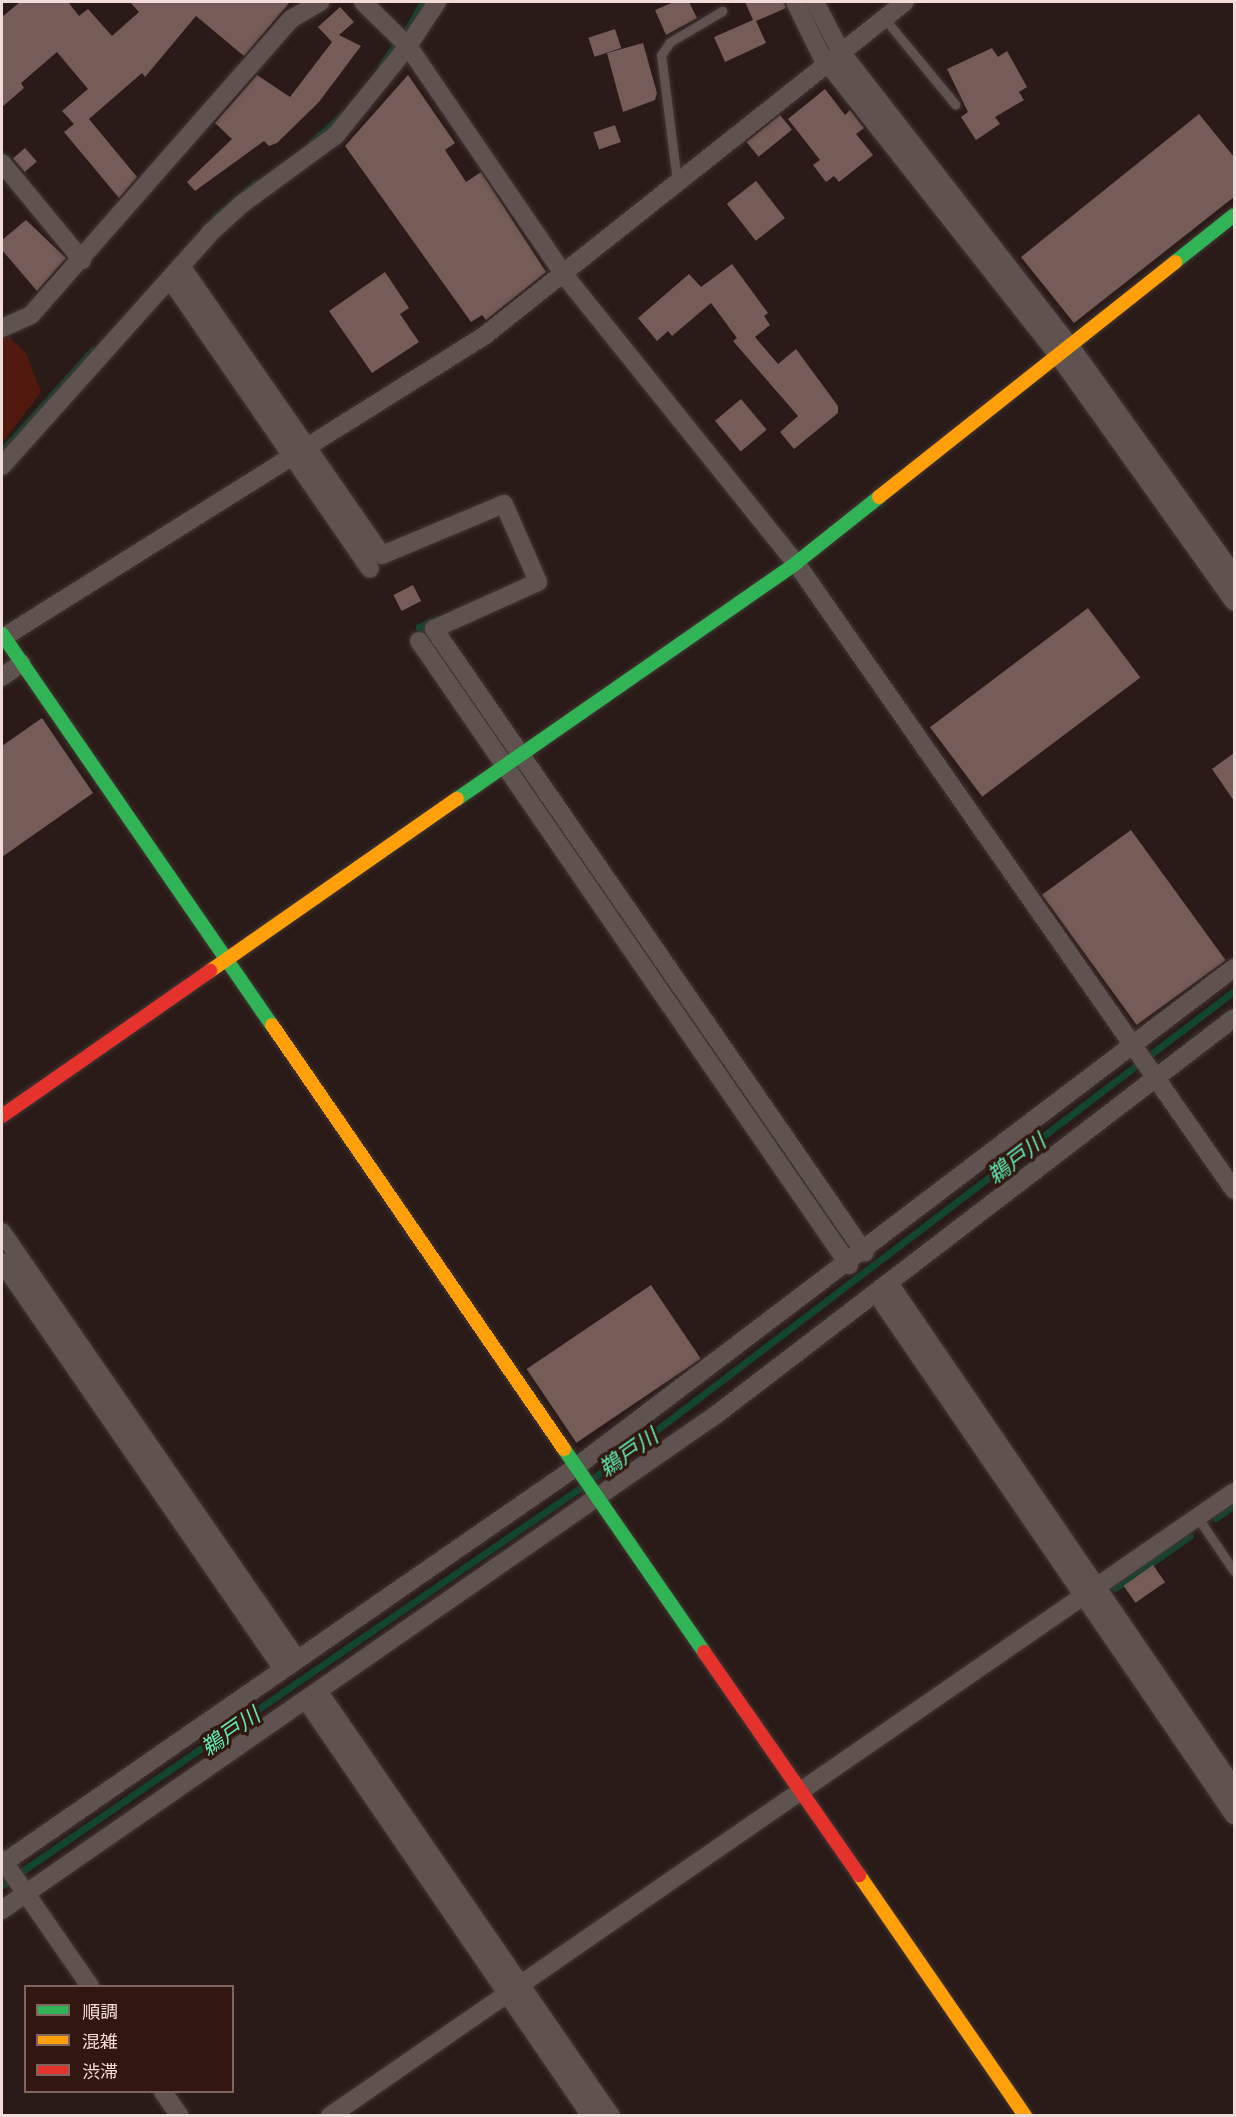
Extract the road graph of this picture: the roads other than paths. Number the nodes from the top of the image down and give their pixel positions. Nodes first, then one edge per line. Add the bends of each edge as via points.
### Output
1 (321, 2) edge
2 (363, 2) edge
3 (437, 2) edge
4 (795, 2) edge
5 (815, 2) edge
6 (305, 6) edge
7 (895, 7) edge
8 (722, 11) dead end
9 (408, 46) junction
10 (834, 58) junction
11 (956, 104) dead end
12 (2, 163) edge
13 (677, 182) junction
14 (1234, 215) edge
15 (82, 260) junction
16 (175, 272) junction
17 (565, 276) junction
18 (2, 328) edge
19 (1064, 351) junction
20 (308, 446) junction
21 (292, 456) junction
22 (2, 466) edge
23 (796, 563) junction
24 (370, 569) dead end
25 (1234, 574) edge
26 (1234, 602) edge
27 (3, 635) edge
28 (419, 641) dead end
29 (22, 663) junction
30 (2, 677) edge
31 (513, 762) junction
32 (225, 961) junction
33 (1234, 968) edge
34 (1234, 1018) edge
35 (1136, 1048) junction
36 (1154, 1074) junction
37 (2, 1116) edge
38 (1234, 1190) edge
39 (2, 1232) edge
40 (865, 1253) junction
41 (2, 1262) edge
42 (849, 1265) junction
43 (882, 1288) junction
44 (578, 1470) junction
45 (1234, 1492) edge
46 (597, 1495) junction
47 (1198, 1518) junction
48 (1234, 1571) edge
49 (1091, 1592) junction
50 (290, 1664) junction
51 (312, 1696) junction
52 (1234, 1788) edge
53 (801, 1791) junction
54 (1234, 1815) edge
55 (4, 1863) edge
56 (23, 1891) junction
57 (2, 1910) edge
58 (89, 1985) edge
59 (514, 1989) junction
60 (164, 2093) edge
61 (180, 2115) edge
62 (330, 2115) edge
63 (591, 2115) edge
64 (611, 2115) edge
65 (1025, 2115) edge

1 - 6 street
2 - 9 street
3 - 9 street
4 - 10 street
5 - 10 street
6 - 15 street via 219,99
7 - 10 street
7 - 11 lane
8 - 13 lane via 670,42 661,55
9 - 16 street via 336,135 242,204
9 - 17 street
10 - 13 street
10 - 19 street
12 - 15 street
13 - 17 street
14 - 19 street
15 - 18 street via 32,315
16 - 20 street
16 - 21 street
16 - 22 street
17 - 20 street via 483,336
17 - 23 street
19 - 23 street
19 - 25 street
19 - 26 street
20 - 21 street
20 - 31 street via 382,555 504,504 538,582 434,629
21 - 24 street
21 - 27 street
23 - 31 street
23 - 35 street
27 - 29 street
28 - 31 street
29 - 30 street
29 - 32 street
31 - 32 street
31 - 40 street
31 - 42 street
32 - 37 street
32 - 44 street
33 - 35 street
34 - 36 street
35 - 36 street
35 - 40 street
36 - 38 street
36 - 43 street
39 - 50 street
40 - 42 street
41 - 50 street
42 - 44 street
43 - 46 street
43 - 49 street
44 - 46 street
44 - 50 street
45 - 47 street
46 - 51 street
46 - 53 street
47 - 48 lane
47 - 49 street
49 - 52 street
49 - 53 street
49 - 54 street
50 - 55 street
51 - 56 street
51 - 59 street
53 - 59 street
53 - 65 street
55 - 56 street
56 - 57 street
56 - 58 street
59 - 62 street
59 - 63 street
59 - 64 street
60 - 61 street

